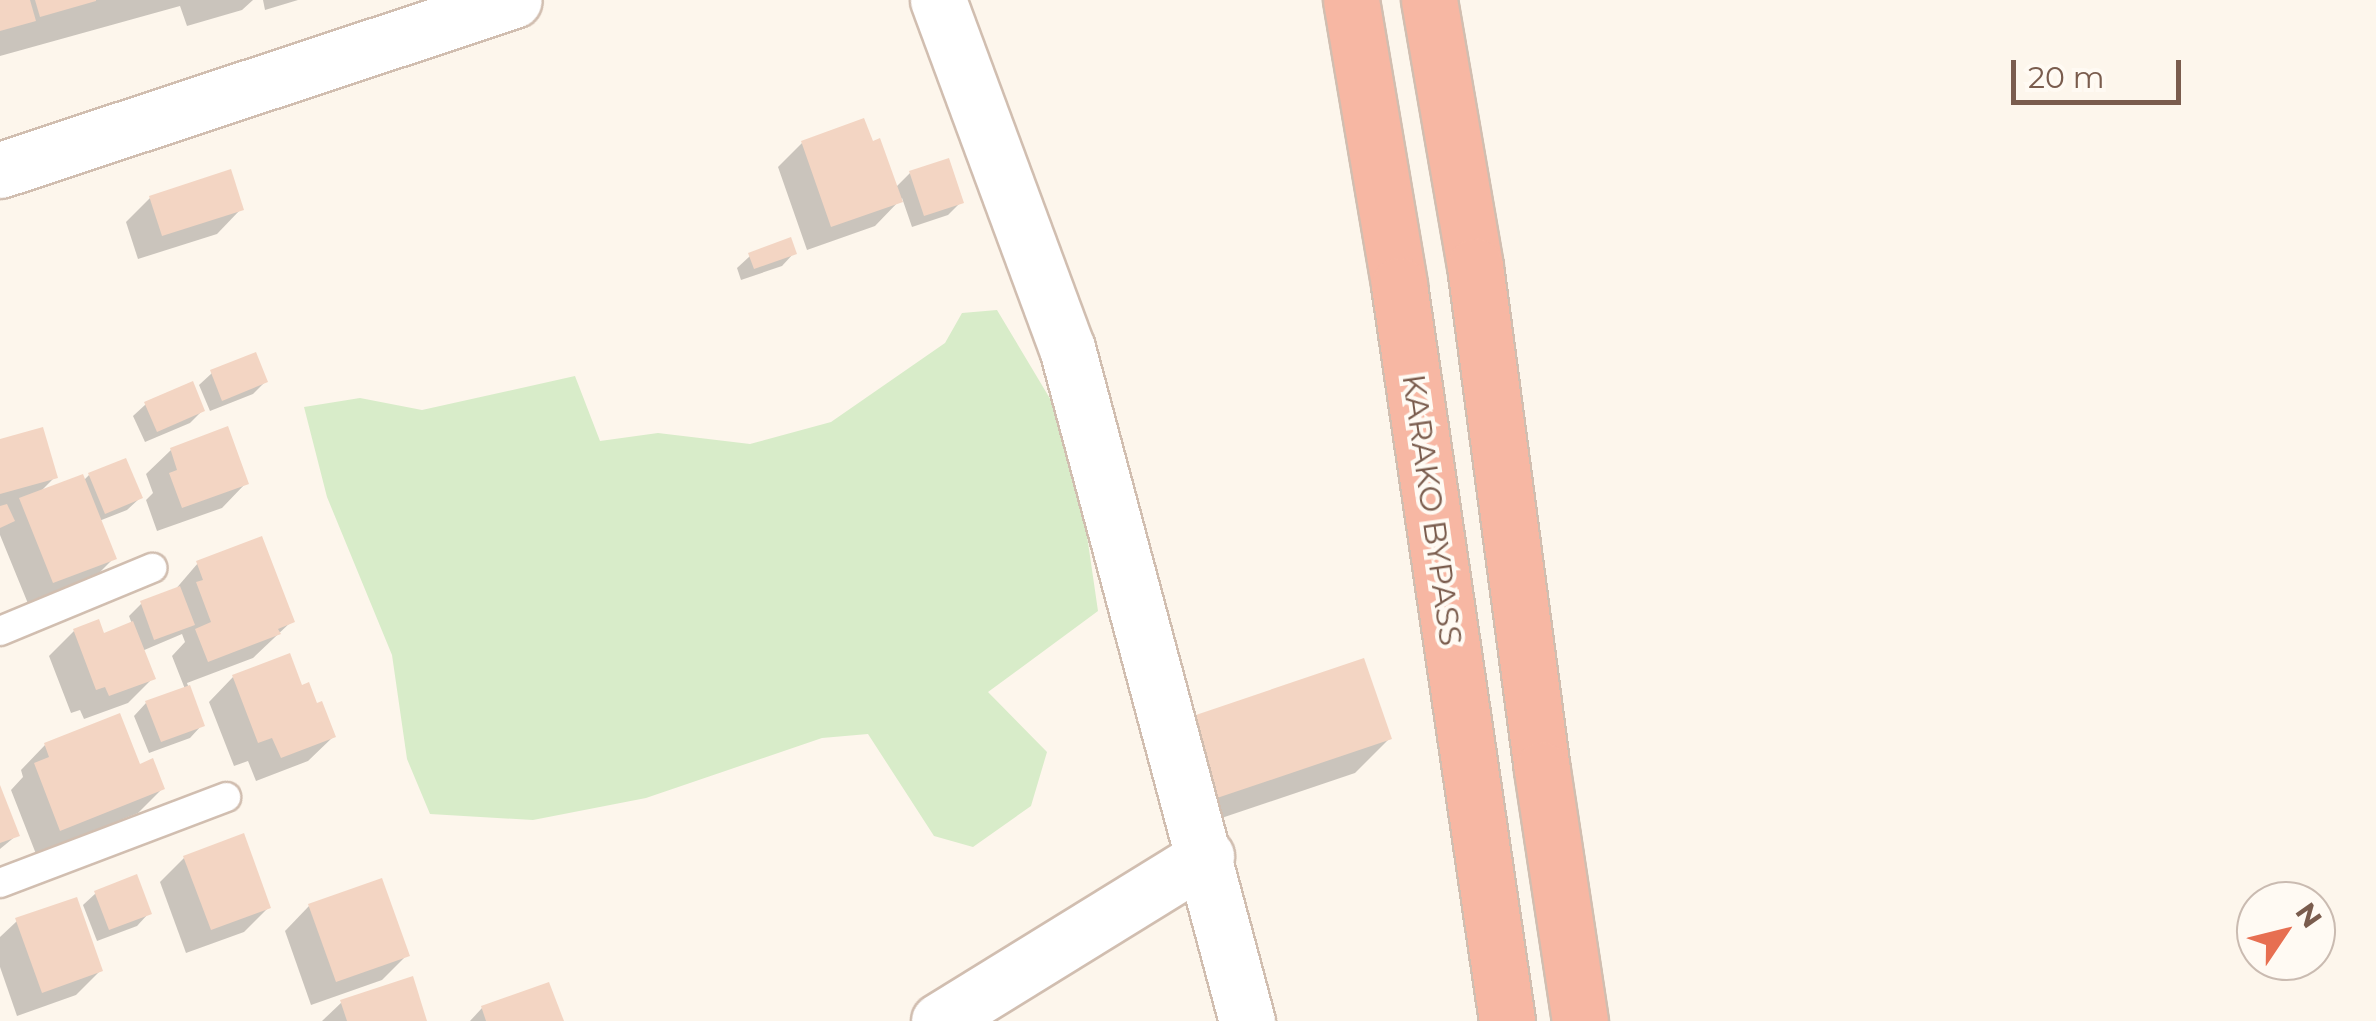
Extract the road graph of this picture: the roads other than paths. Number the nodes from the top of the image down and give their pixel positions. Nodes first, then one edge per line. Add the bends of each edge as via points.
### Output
1 (514, 0) edge
2 (938, 0) edge
3 (1351, 0) edge
4 (1428, 0) edge
5 (0, 170) edge
6 (152, 568) dead end
7 (0, 631) edge
8 (226, 796) dead end
9 (1206, 856) junction
10 (0, 883) edge
11 (939, 1021) edge
12 (1248, 1021) edge
13 (1507, 1021) edge
14 (1580, 1021) edge

1 - 5 street
2 - 9 street via 1067,348
3 - 13 highway, KARAKO BYPASS
4 - 14 highway via 1475,266
6 - 7 lane
8 - 10 lane
9 - 11 street
9 - 12 street

